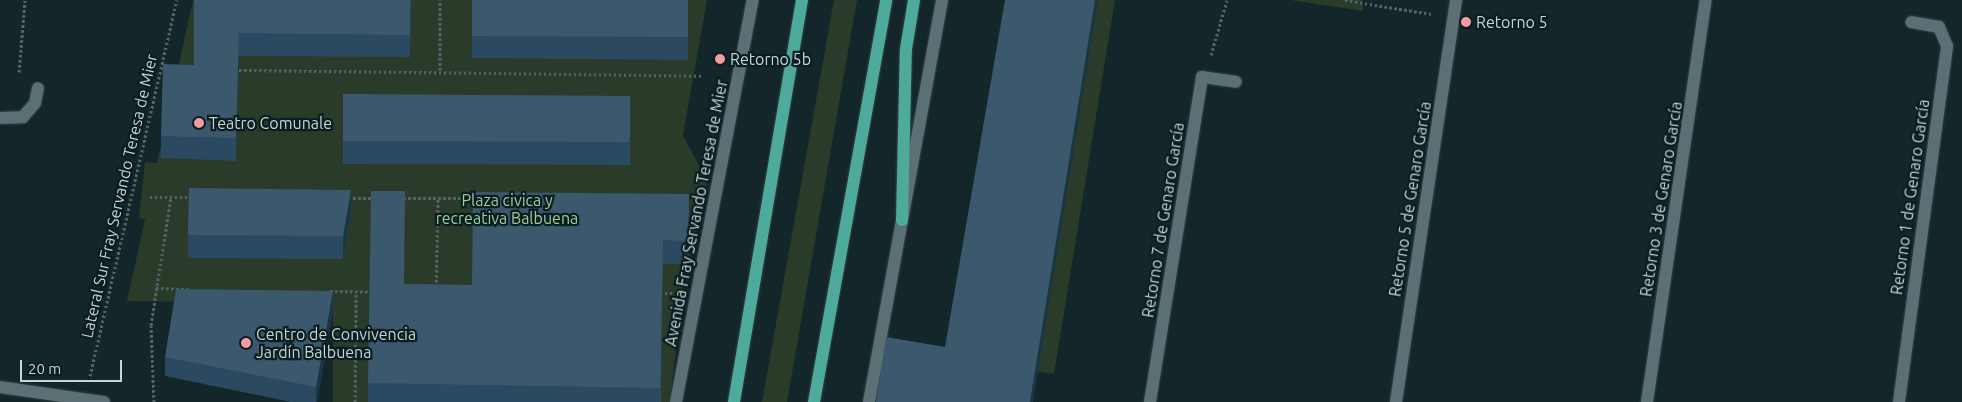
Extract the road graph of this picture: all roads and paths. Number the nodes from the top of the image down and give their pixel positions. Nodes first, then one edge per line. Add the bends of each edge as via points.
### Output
1 (25, 0) edge
2 (177, 0) edge
3 (440, 0) edge
4 (753, 0) edge
5 (802, 0) edge
6 (886, 0) edge
7 (914, 0) edge
8 (942, 0) edge
9 (1227, 0) edge
10 (1344, 0) edge
11 (1456, 0) edge
12 (1706, 0) edge
13 (1454, 17) junction
14 (1911, 22) dead end
15 (162, 70) junction
16 (170, 70) edge
17 (225, 70) edge
18 (440, 70) junction
19 (701, 76) dead end
20 (1202, 76) junction
21 (1236, 82) dead end
22 (38, 88) joint
23 (0, 118) edge
24 (150, 197) dead end
25 (171, 197) junction
26 (200, 197) edge
27 (345, 198) edge
28 (382, 198) edge
29 (391, 198) edge
30 (438, 198) junction
31 (487, 198) edge
32 (902, 220) junction
33 (156, 288) junction
34 (196, 289) edge
35 (326, 291) edge
36 (356, 292) junction
37 (382, 292) edge
38 (427, 293) edge
39 (652, 294) edge
40 (696, 295) junction
41 (0, 387) edge
42 (85, 398) junction
43 (104, 402) edge
44 (154, 402) edge
45 (355, 402) edge
46 (676, 402) edge
47 (734, 402) edge
48 (814, 402) edge
49 (869, 402) edge
50 (1150, 402) edge
51 (1396, 402) edge
52 (1647, 402) edge
53 (1899, 402) edge

1 - 22 path via 18,86
2 - 15 path, Lateral Sur Fray Servando Teresa de Mier
3 - 18 path
4 - 40 street, Avenida Fray Servando Teresa de Mier
5 - 47 main road
6 - 48 main road
7 - 32 main road via 906,48
8 - 32 street
9 - 20 path
10 - 13 path
11 - 13 street, Retorno 5 de Genaro García
12 - 52 street, Retorno 3 de Genaro García
13 - 51 street, Retorno 5 de Genaro García
14 - 53 street, Retorno 1 de Genaro García via 1939,27 1946,46
15 - 16 path
15 - 42 path, Lateral Sur Fray Servando Teresa de Mier
17 - 18 path
18 - 19 path
20 - 21 street
20 - 50 street, Retorno 7 de Genaro García
22 - 23 street via 35,103 23,117
24 - 25 path
25 - 26 path
25 - 33 path
27 - 28 path
29 - 30 path
30 - 31 path
30 - 38 path via 436,293
32 - 49 street
33 - 34 path
33 - 44 path via 151,325
35 - 36 path
36 - 37 path
36 - 45 path
39 - 40 path
40 - 46 street, Avenida Fray Servando Teresa de Mier
41 - 42 street
42 - 43 street

